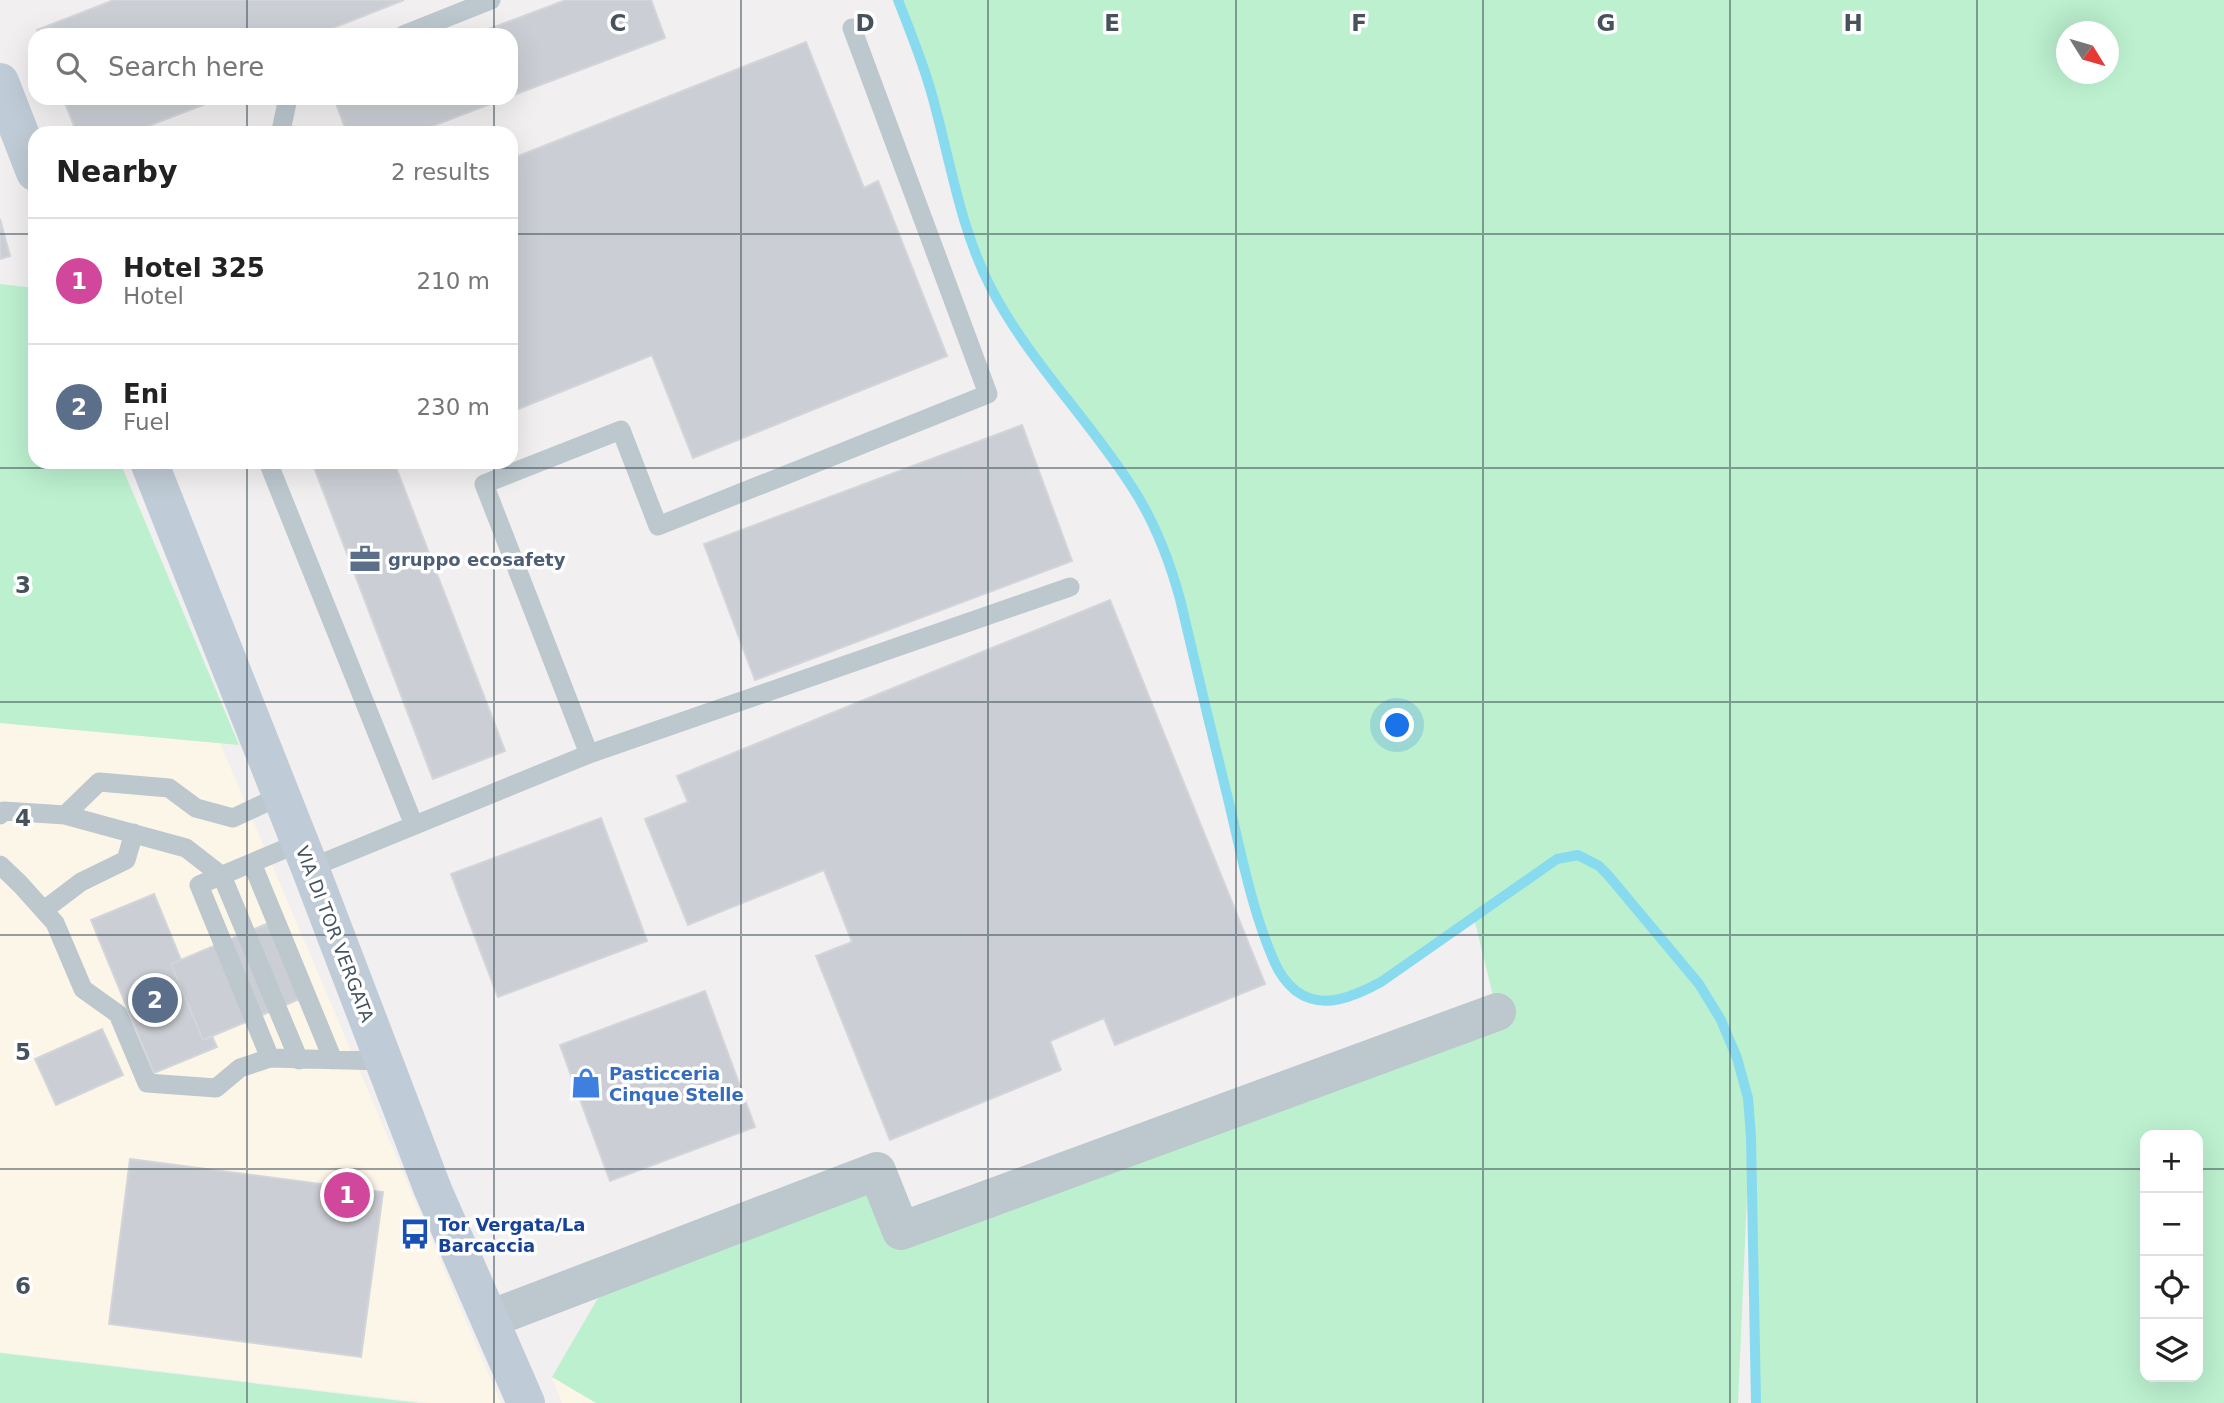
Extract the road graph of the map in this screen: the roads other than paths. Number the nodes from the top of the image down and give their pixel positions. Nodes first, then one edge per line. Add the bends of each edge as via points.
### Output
1 (491, 0) edge
2 (421, 28) edge
3 (852, 28) dead end
4 (0, 82) edge
5 (286, 105) edge
6 (279, 126) edge
7 (28, 154) edge
8 (152, 469) edge
9 (271, 469) edge
10 (1070, 587) dead end
11 (589, 754) junction
12 (280, 796) junction
13 (0, 815) edge
14 (65, 815) junction
15 (414, 825) junction
16 (134, 833) junction
17 (305, 855) junction
18 (251, 863) junction
19 (0, 865) edge
20 (222, 876) junction
21 (44, 910) junction
22 (1497, 1012) dead end
23 (270, 1058) junction
24 (299, 1060) junction
25 (333, 1060) junction
26 (384, 1061) junction
27 (490, 1319) junction
28 (526, 1403) edge

1 - 2 lane
3 - 11 lane via 988,394 658,526 621,430 484,484
4 - 7 main road
5 - 6 lane
8 - 12 main road, VIA DI TOR VERGATA
9 - 15 lane
10 - 11 lane
11 - 15 lane
12 - 14 lane via 233,818 197,808 169,788 99,782
12 - 17 main road, VIA DI TOR VERGATA
13 - 14 lane via 4,811
14 - 16 lane
15 - 17 lane
16 - 20 lane via 186,848
16 - 21 lane via 126,860 81,882
17 - 18 lane
17 - 26 main road, VIA DI TOR VERGATA
18 - 20 lane
18 - 25 lane
19 - 21 lane
20 - 23 lane via 199,885
20 - 24 lane
21 - 23 lane via 55,923 83,989 118,1014 147,1083 215,1088 240,1068
22 - 27 street via 901,1231 877,1171
23 - 24 lane
24 - 25 lane
25 - 26 lane
26 - 27 main road, VIA DI TOR VERGATA via 433,1190
27 - 28 main road, VIA DI TOR VERGATA

